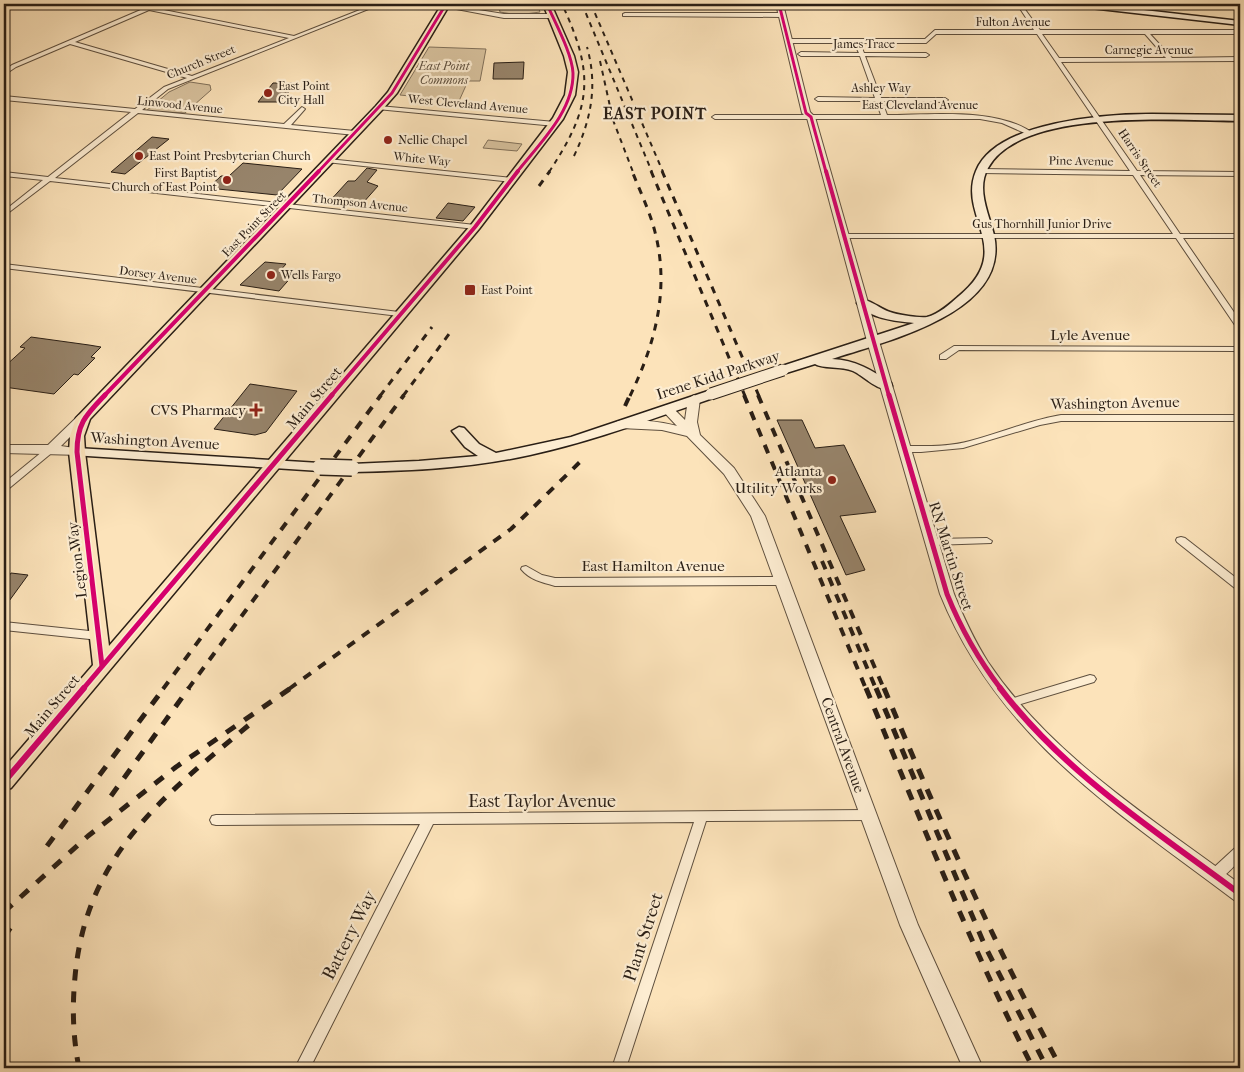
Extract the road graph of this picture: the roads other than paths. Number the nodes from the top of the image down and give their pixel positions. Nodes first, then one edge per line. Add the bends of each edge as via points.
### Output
1 (128, 4) edge
2 (158, 4) edge
3 (379, 4) edge
4 (433, 4) edge
5 (548, 4) edge
6 (779, 4) edge
7 (1019, 4) edge
8 (1073, 4) edge
9 (1115, 4) edge
10 (445, 5) edge
11 (149, 8) junction
12 (625, 15) dead end
13 (782, 15) junction
14 (552, 16) junction
15 (1240, 19) edge
16 (1240, 23) edge
17 (1039, 32) junction
18 (1146, 32) junction
19 (1240, 32) edge
20 (294, 37) junction
21 (789, 41) junction
22 (857, 41) junction
23 (69, 42) junction
24 (801, 54) dead end
25 (862, 54) junction
26 (926, 55) dead end
27 (1240, 59) edge
28 (1058, 60) junction
29 (1170, 60) junction
30 (4, 72) edge
31 (191, 77) junction
32 (4, 98) edge
33 (818, 99) dead end
34 (878, 100) junction
35 (945, 100) dead end
36 (379, 108) junction
37 (302, 109) dead end
38 (135, 111) junction
39 (715, 117) dead end
40 (811, 117) junction
41 (885, 117) junction
42 (1099, 118) junction
43 (1240, 118) edge
44 (554, 124) junction
45 (286, 126) junction
46 (355, 133) junction
47 (1031, 134) junction
48 (328, 161) junction
49 (982, 171) junction
50 (1135, 173) junction
51 (4, 174) edge
52 (1240, 174) edge
53 (48, 179) junction
54 (513, 180) junction
55 (285, 206) junction
56 (4, 214) edge
57 (475, 227) junction
58 (990, 235) junction
59 (844, 236) junction
60 (1179, 236) junction
61 (1240, 236) edge
62 (4, 266) edge
63 (204, 291) junction
64 (862, 303) junction
65 (1236, 313) edge
66 (399, 314) junction
67 (929, 320) junction
68 (1240, 326) edge
69 (873, 341) junction
70 (1240, 348) edge
71 (943, 357) dead end
72 (788, 368) junction
73 (886, 386) junction
74 (694, 400) junction
75 (667, 409) junction
76 (83, 418) junction
77 (1240, 418) edge
78 (620, 424) junction
79 (459, 431) dead end
80 (694, 434) junction
81 (4, 449) edge
82 (51, 449) junction
83 (904, 449) junction
84 (77, 452) junction
85 (495, 458) junction
86 (274, 464) junction
87 (4, 488) edge
88 (1181, 540) dead end
89 (987, 541) dead end
90 (932, 542) junction
91 (526, 569) dead end
92 (783, 580) junction
93 (1240, 586) edge
94 (4, 626) edge
95 (99, 636) junction
96 (102, 666) junction
97 (1090, 679) dead end
98 (1011, 703) junction
99 (4, 782) edge
100 (869, 815) junction
101 (701, 818) junction
102 (429, 819) junction
103 (216, 820) dead end
104 (1240, 852) edge
105 (1215, 876) junction
106 (1240, 894) edge
107 (302, 1068) edge
108 (619, 1068) edge
109 (973, 1068) edge

1 - 11 street
2 - 11 street
3 - 20 street, Church Street
4 - 10 street
5 - 14 main road, Main Street
6 - 13 street, RN Martin Street
7 - 17 street, Harris Street
8 - 16 main road
9 - 15 main road
10 - 14 street via 504,16
10 - 36 main road, East Point Street
11 - 20 street
11 - 23 street
12 - 13 street
13 - 21 street, RN Martin Street
14 - 44 main road, Main Street via 569,56 572,72 570,95
17 - 18 street, Fulton Avenue
17 - 22 street, Fulton Avenue via 935,32 926,41
17 - 28 street, Harris Street
18 - 19 street, Fulton Avenue
18 - 29 street
20 - 31 street, Church Street
21 - 22 street, Fulton Avenue
21 - 40 street, RN Martin Street via 806,114
22 - 25 street
23 - 30 street
23 - 31 street
24 - 25 street, James Trace
25 - 26 street, James Trace
25 - 34 street
27 - 29 street, Carnegie Avenue
28 - 29 street, Carnegie Avenue
28 - 42 street, Harris Street
31 - 38 street, Church Street via 166,88
32 - 38 street, Linwood Avenue
33 - 34 street, Ashley Way
34 - 35 street, Ashley Way
34 - 41 street
36 - 44 street, West Cleveland Avenue
36 - 46 main road, East Point Street
37 - 45 street
38 - 45 street, Linwood Avenue
38 - 53 street, Church Street
39 - 40 street, East Cleveland Avenue
40 - 41 street, East Cleveland Avenue
40 - 59 street, RN Martin Street
41 - 47 street, East Cleveland Avenue via 980,117 1004,122
42 - 43 main road
42 - 47 main road
42 - 50 street, Harris Street
44 - 54 main road, Main Street
45 - 46 street, Linwood Avenue
46 - 48 main road, East Point Street
47 - 49 main road via 990,157
48 - 54 street, White Way
48 - 55 main road, East Point Street
49 - 50 street, Pine Avenue
49 - 58 main road, Irene Kidd Parkway via 979,194
50 - 52 street, Pine Avenue
50 - 60 street, Harris Street
51 - 53 street, Thompson Avenue
53 - 55 street, Thompson Avenue
53 - 56 street, Church Street
54 - 57 main road, Main Street
55 - 57 street, Thompson Avenue
55 - 63 main road, East Point Street
57 - 66 main road, Main Street
58 - 59 street, Gus Thornhill Junior Drive
58 - 60 street, Gus Thornhill Junior Drive
58 - 67 main road, Irene Kidd Parkway via 988,266 980,280 960,301
59 - 64 street, RN Martin Street
60 - 61 street, Gus Thornhill Junior Drive
60 - 65 street, Harris Street
62 - 63 street, Dorsey Avenue
63 - 66 street, Dorsey Avenue
63 - 76 main road, East Point Street
64 - 67 main road via 878,314
64 - 69 street, RN Martin Street
65 - 68 street, Harris Street
66 - 86 main road, Main Street
67 - 69 main road, Irene Kidd Parkway
69 - 72 main road, Irene Kidd Parkway
69 - 73 street, RN Martin Street
70 - 71 street, Lyle Avenue via 957,348
72 - 73 main road via 845,363 866,371
72 - 74 main road, Irene Kidd Parkway, bridge
73 - 83 street, RN Martin Street
74 - 75 main road, Irene Kidd Parkway
74 - 80 street via 691,422
75 - 78 main road, Irene Kidd Parkway
75 - 80 street, Central Avenue
76 - 82 street, East Point Street
76 - 84 main road, East Point Street via 77,436
77 - 83 street, Washington Avenue via 1074,416 1040,420 968,444
78 - 80 street via 662,426
78 - 85 main road, Irene Kidd Parkway via 570,441
79 - 85 main road via 477,451
80 - 92 street, Central Avenue via 742,489 758,516
81 - 82 street, Washington Avenue
82 - 84 street, Washington Avenue
82 - 87 street, East Point Street
83 - 90 street, RN Martin Street
84 - 86 main road, Washington Avenue
84 - 95 main road, Legion Way
85 - 86 main road, Irene Kidd Parkway, bridge via 434,465 352,468
86 - 96 main road, Main Street
88 - 93 street
89 - 90 street
90 - 98 street, RN Martin Street via 960,626 983,666
91 - 92 street, East Hamilton Avenue via 539,578 555,582
92 - 100 street, Central Avenue
94 - 95 street
95 - 96 main road, Legion Way
96 - 99 main road, Main Street
97 - 98 street
98 - 105 street, RN Martin Street via 1048,744 1088,780
100 - 101 street, East Taylor Avenue
100 - 109 street, Central Avenue via 909,925
101 - 102 street, East Taylor Avenue
101 - 108 street, Plant Street
102 - 103 street, East Taylor Avenue
102 - 107 street, Battery Way
104 - 105 street
105 - 106 street, RN Martin Street

